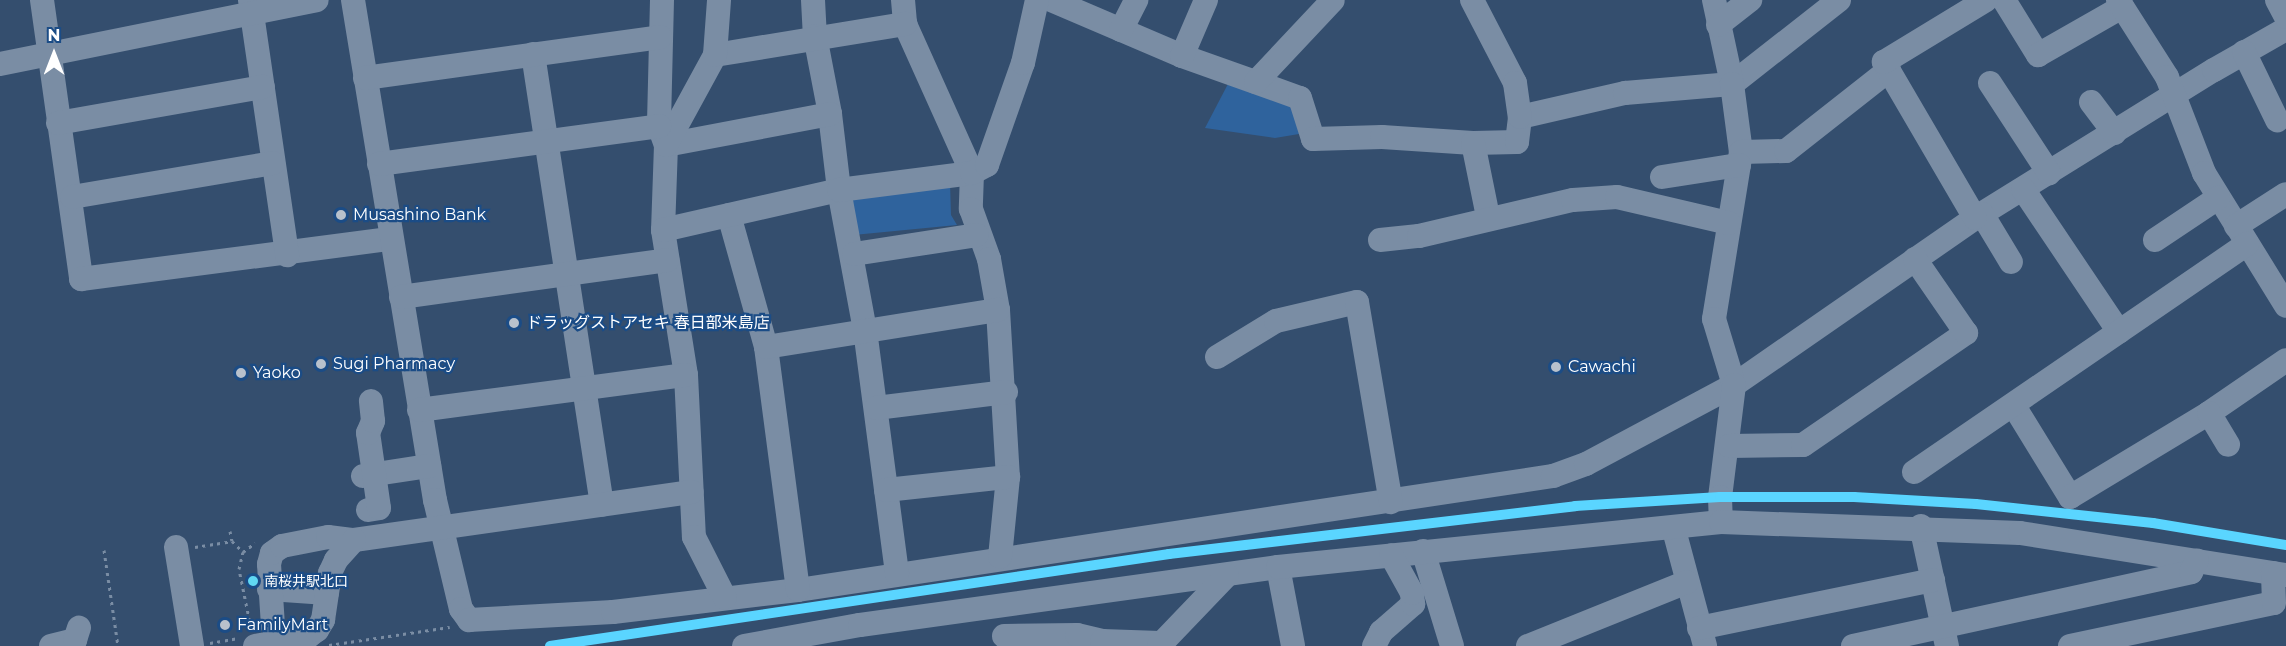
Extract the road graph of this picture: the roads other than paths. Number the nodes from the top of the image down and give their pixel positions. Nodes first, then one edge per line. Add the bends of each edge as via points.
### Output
1 (42, 0) edge
2 (316, 0) edge
3 (353, 0) edge
4 (662, 0) edge
5 (719, 0) edge
6 (813, 0) edge
7 (1037, 0) edge
8 (1051, 0) edge
9 (1136, 0) edge
10 (1206, 0) edge
11 (1333, 0) edge
12 (1472, 0) edge
13 (1714, 0) edge
14 (1750, 0) edge
15 (1839, 0) edge
16 (1986, 0) edge
17 (2004, 0) edge
18 (2277, 0) edge
19 (2120, 4) edge
20 (251, 6) edge
21 (904, 12) edge
22 (2286, 17) edge
23 (1718, 25) junction
24 (2286, 29) edge
25 (1121, 30) junction
26 (814, 36) junction
27 (660, 37) junction
28 (2244, 52) junction
29 (50, 54) junction
30 (533, 54) junction
31 (716, 55) junction
32 (1182, 56) junction
33 (0, 64) edge
34 (1889, 70) junction
35 (365, 78) junction
36 (1256, 82) junction
37 (1990, 83) dead end
38 (1732, 84) junction
39 (262, 87) junction
40 (2174, 94) junction
41 (2091, 102) dead end
42 (830, 114) junction
43 (1520, 117) junction
44 (2277, 120) dead end
45 (58, 123) junction
46 (2114, 132) junction
47 (663, 136) junction
48 (547, 143) junction
49 (1473, 143) junction
50 (1740, 159) junction
51 (273, 163) junction
52 (379, 164) junction
53 (972, 172) junction
54 (2049, 173) junction
55 (1662, 177) dead end
56 (2023, 189) junction
57 (838, 190) junction
58 (2286, 194) edge
59 (72, 197) junction
60 (2218, 198) junction
61 (729, 215) junction
62 (1978, 216) junction
63 (1488, 217) junction
64 (1729, 223) junction
65 (663, 230) junction
66 (977, 235) junction
67 (2241, 235) junction
68 (391, 239) junction
69 (1380, 240) dead end
70 (2156, 240) dead end
71 (854, 254) junction
72 (287, 255) junction
73 (1915, 259) junction
74 (668, 260) junction
75 (2011, 262) dead end
76 (566, 276) junction
77 (2280, 281) edge
78 (401, 297) junction
79 (2286, 306) edge
80 (998, 310) junction
81 (865, 330) junction
82 (2119, 332) junction
83 (766, 347) junction
84 (1217, 357) dead end
85 (2286, 360) edge
86 (686, 375) junction
87 (1734, 386) junction
88 (583, 388) junction
89 (1006, 392) junction
90 (371, 401) dead end
91 (2014, 406) junction
92 (876, 408) junction
93 (419, 410) junction
94 (2209, 413) junction
95 (2228, 445) dead end
96 (1729, 446) junction
97 (429, 466) junction
98 (1914, 472) dead end
99 (368, 475) junction
100 (1008, 477) junction
101 (886, 490) junction
102 (692, 492) junction
103 (1391, 502) junction
104 (602, 505) junction
105 (368, 510) dead end
106 (1720, 522) junction
107 (1921, 526) junction
108 (440, 527) junction
109 (1674, 530) junction
110 (354, 540) junction
111 (177, 548) road end
112 (1423, 551) junction
113 (1390, 555) junction
114 (1000, 557) junction
115 (2197, 560) junction
116 (1278, 567) junction
117 (897, 574) junction
118 (2279, 574) edge
119 (1227, 575) junction
120 (1933, 580) junction
121 (1687, 582) junction
122 (269, 589) junction
123 (798, 590) junction
124 (327, 593) junction
125 (725, 598) junction
126 (1001, 607) junction
127 (79, 628) dead end
128 (862, 636) edge
129 (1945, 636) edge
130 (1702, 637) edge
131 (282, 638) junction
132 (250, 640) edge
133 (1004, 641) edge
134 (1159, 644) edge
135 (198, 645) edge
136 (51, 646) edge
137 (744, 646) edge
138 (1293, 646) edge
139 (1374, 646) edge
140 (1452, 646) edge
141 (1528, 646) edge
142 (1853, 646) edge
143 (2070, 646) edge

1 - 29 street
2 - 20 street
3 - 35 street
4 - 27 street
5 - 31 street
6 - 26 street
7 - 53 street via 1023,63 987,165
8 - 25 street
9 - 25 street
10 - 32 street
11 - 36 street
12 - 43 street via 1515,83
13 - 23 street
14 - 23 street
15 - 38 street
16 - 34 street via 1884,62
17 - 19 street via 2038,55
18 - 22 street
19 - 40 street
20 - 29 street
20 - 39 street
21 - 26 street
21 - 53 street
23 - 38 street
24 - 28 street
25 - 32 street
26 - 31 street
26 - 42 street
27 - 30 street
27 - 47 street
28 - 40 street
28 - 44 street
29 - 33 street
29 - 45 street
30 - 35 street
30 - 48 street
31 - 47 street
32 - 36 street
34 - 50 street via 1786,151
34 - 62 street
35 - 52 street
36 - 49 street via 1300,98 1313,139 1382,137
37 - 54 street
38 - 43 street via 1625,93
38 - 50 street
39 - 45 street
39 - 51 street
40 - 46 street
40 - 60 street via 2204,173
41 - 46 street
42 - 47 street
42 - 57 street
43 - 49 street via 1517,142
45 - 59 street
46 - 54 street
47 - 48 street
47 - 65 street
48 - 52 street
48 - 76 street
49 - 63 street
50 - 55 street
50 - 64 street
51 - 59 street
51 - 72 street
52 - 68 street
53 - 57 street
53 - 66 street via 971,209
54 - 56 street
56 - 62 street
56 - 82 street
57 - 61 street
57 - 71 street
58 - 67 street
59 - 72 street via 81,279
60 - 67 street
60 - 70 street
61 - 65 street
61 - 83 street
62 - 73 street
62 - 75 street
63 - 64 street via 1573,200 1617,197
63 - 69 street via 1419,236
64 - 87 street via 1714,319
65 - 74 street
66 - 71 street
66 - 80 street via 988,259
67 - 77 street
67 - 82 street
68 - 72 street
68 - 78 street
71 - 81 street
73 - 87 street
73 - 96 street via 1966,333 1803,445
74 - 76 street
74 - 86 street
76 - 78 street
76 - 88 street
77 - 79 street
78 - 93 street
80 - 81 street
80 - 89 street
81 - 83 street
81 - 92 street
82 - 91 street
83 - 123 street
84 - 103 street via 1276,321 1357,302
85 - 94 street
86 - 88 street
86 - 102 street
87 - 96 street
87 - 103 street via 1586,464 1553,477
88 - 93 street
88 - 104 street
89 - 92 street
89 - 100 street
90 - 99 street via 373,421 362,434
91 - 94 street via 2070,497
91 - 98 street
92 - 101 street
93 - 97 street
94 - 95 street
96 - 106 street
97 - 99 street
97 - 108 street
99 - 105 street via 379,508
100 - 101 street
100 - 114 street
101 - 117 street
102 - 104 street
102 - 125 street via 694,537
103 - 114 street
104 - 108 street
106 - 107 street
106 - 109 street
107 - 115 street via 2020,533
107 - 120 street
108 - 110 street
108 - 125 street via 461,609 469,620 613,612
109 - 112 street
109 - 121 street
110 - 122 street via 328,537 282,546 272,554
110 - 124 street via 336,560
111 - 135 street
112 - 113 street
112 - 140 street
113 - 116 street
113 - 139 street via 1412,593 1413,604 1381,632
114 - 117 street
115 - 118 street
115 - 129 street via 2191,573
116 - 119 street
116 - 138 street
117 - 123 street
118 - 143 street via 2274,603
119 - 126 street
119 - 134 street
120 - 129 street
120 - 130 street
121 - 130 street
121 - 141 street
122 - 124 street
122 - 131 street via 273,626
123 - 125 street
124 - 131 street via 317,630 309,636
126 - 128 street
126 - 133 street
127 - 136 street via 75,639
128 - 137 street
129 - 142 street
131 - 132 street
133 - 134 street via 1077,635 1102,641

